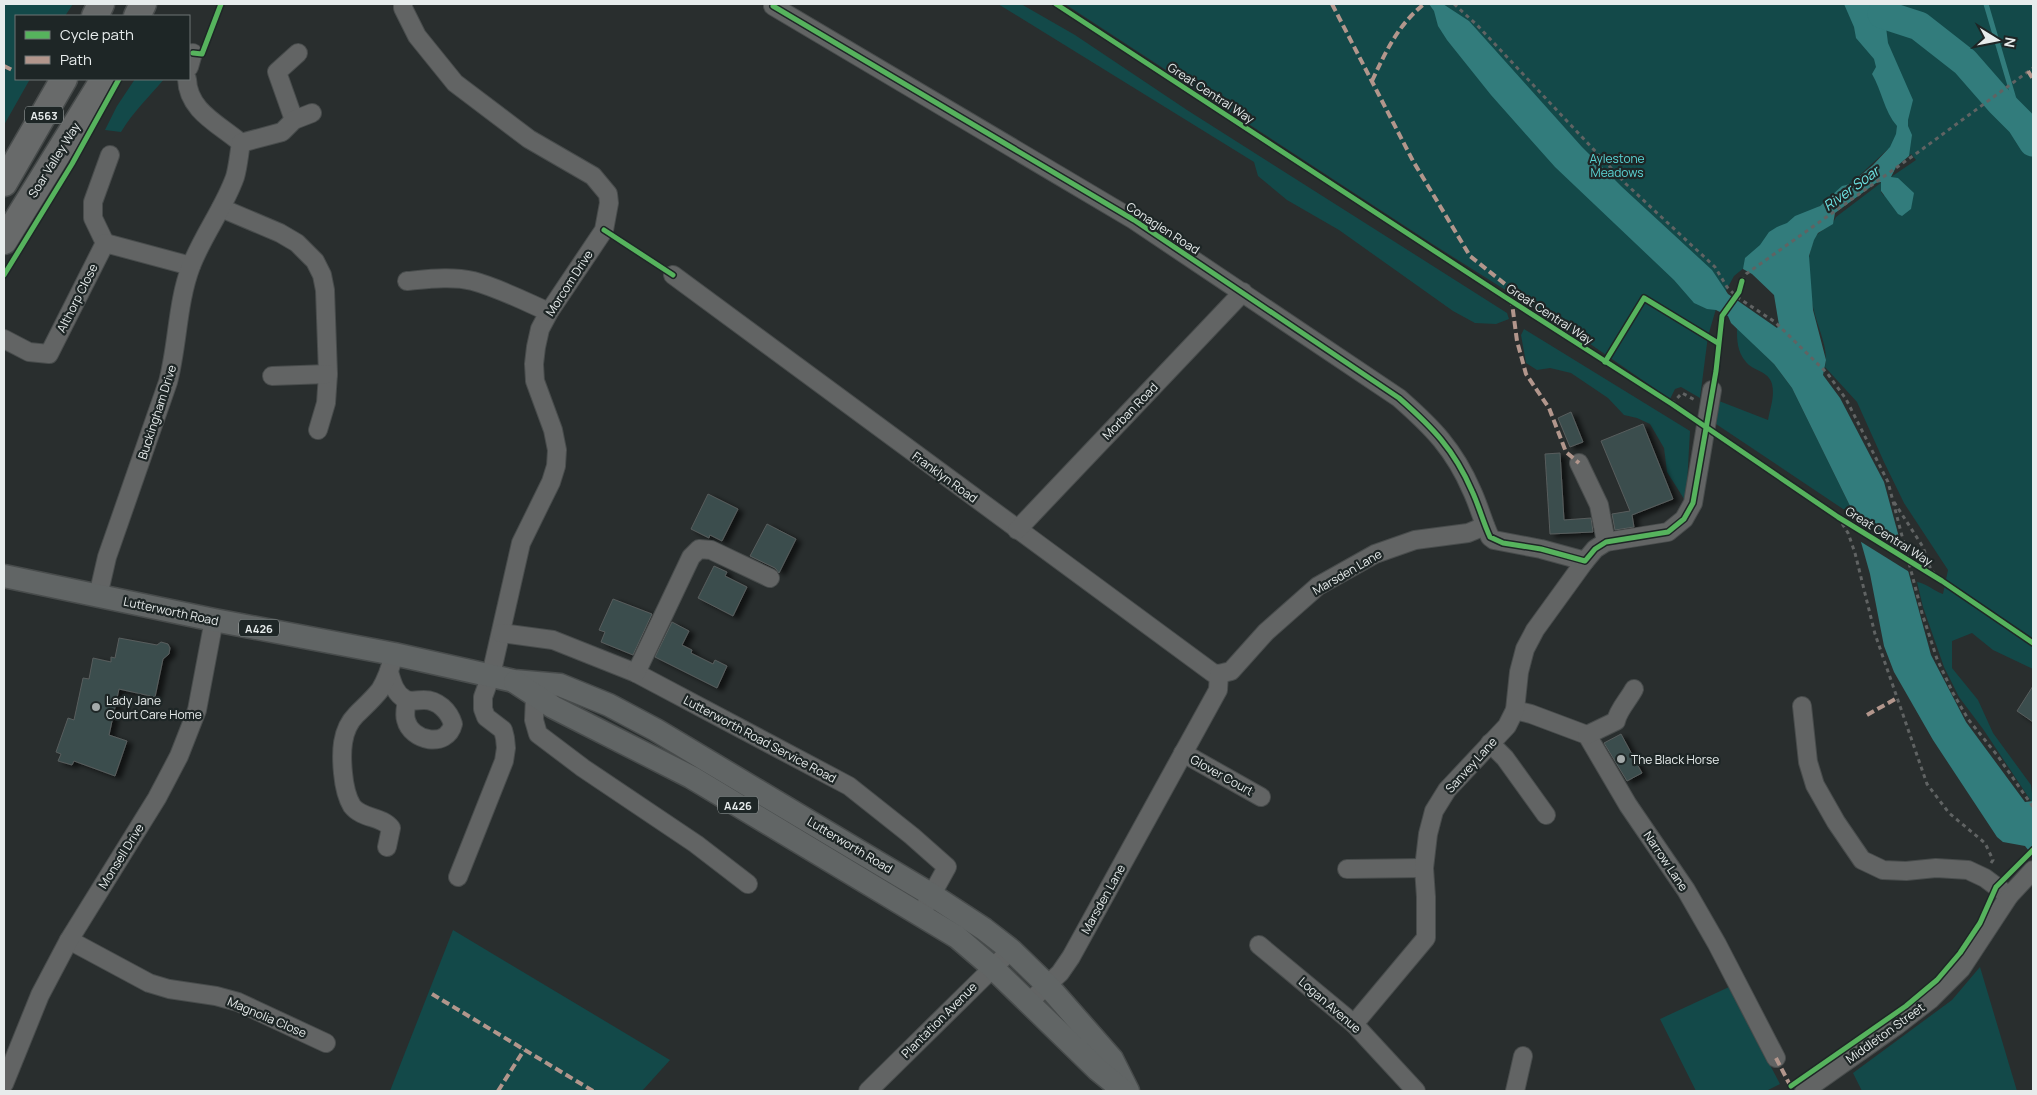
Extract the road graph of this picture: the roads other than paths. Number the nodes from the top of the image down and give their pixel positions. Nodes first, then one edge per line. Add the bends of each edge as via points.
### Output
1 (402, 4) edge
2 (773, 6) dead end
3 (298, 53) dead end
4 (63, 80) edge
5 (103, 80) edge
6 (187, 80) edge
7 (312, 113) dead end
8 (294, 120) junction
9 (241, 143) junction
10 (110, 155) dead end
11 (4, 183) edge
12 (221, 208) junction
13 (4, 241) edge
14 (105, 243) junction
15 (191, 266) junction
16 (673, 275) dead end
17 (407, 281) dead end
18 (1243, 292) junction
19 (549, 312) junction
20 (4, 339) edge
21 (328, 374) junction
22 (272, 376) dead end
23 (1712, 390) dead end
24 (318, 430) dead end
25 (1579, 463) dead end
26 (1485, 526) junction
27 (1017, 530) junction
28 (1606, 542) junction
29 (1585, 561) junction
30 (4, 576) edge
31 (770, 578) dead end
32 (98, 596) junction
33 (214, 620) junction
34 (501, 634) junction
35 (391, 663) junction
36 (636, 674) junction
37 (1219, 674) junction
38 (492, 675) junction
39 (514, 681) junction
40 (560, 685) junction
41 (1634, 689) dead end
42 (407, 700) dead end
43 (544, 701) junction
44 (1802, 706) dead end
45 (1515, 710) junction
46 (1587, 735) junction
47 (1490, 743) junction
48 (1183, 753) junction
49 (1261, 797) dead end
50 (1546, 815) dead end
51 (387, 847) dead end
52 (1424, 868) junction
53 (1347, 869) dead end
54 (458, 876) dead end
55 (2028, 876) edge
56 (748, 884) dead end
57 (932, 895) junction
58 (2009, 896) junction
59 (920, 915) junction
60 (69, 940) junction
61 (1259, 945) dead end
62 (1011, 950) junction
63 (992, 968) junction
64 (1048, 986) junction
65 (1029, 1002) junction
66 (1354, 1024) junction
67 (326, 1043) dead end
68 (1084, 1043) junction
69 (1523, 1056) dead end
70 (1776, 1058) dead end
71 (4, 1084) edge
72 (1121, 1090) edge
73 (868, 1091) edge
74 (1416, 1091) edge
75 (1515, 1091) edge
76 (1804, 1091) edge

1 - 19 street, Morcom Drive via 417,36 455,83 529,139 593,176 608,194 604,230
2 - 18 street, Conaglen Road via 1134,220
3 - 8 street via 277,72
4 - 11 highway, A563
5 - 13 highway, Soar Valley Way / A563
6 - 9 street via 196,107
7 - 8 street
8 - 9 street via 282,132
9 - 12 street, Buckingham Drive via 235,176
10 - 14 street via 93,202 93,218
12 - 15 street, Buckingham Drive
12 - 21 street via 280,233 297,243 316,261 325,290
14 - 15 street
14 - 20 street, Althorp Close via 49,354 29,352
15 - 32 street, Buckingham Drive via 179,314 174,361 107,557
16 - 27 street, Franklyn Road
17 - 19 street via 440,278 472,281
18 - 26 street, Conaglen Road via 1399,398 1434,430 1452,453 1472,490
18 - 27 street, Morban Road
19 - 34 street, Morcom Drive via 540,329 534,364 539,395 553,430 556,466 521,543
21 - 22 street
21 - 24 street via 326,403
23 - 28 street via 1693,503 1684,519 1668,532
25 - 28 street via 1599,505
26 - 29 street via 1494,540
26 - 37 street, Marsden Lane via 1468,533 1415,540 1375,554 1318,586 1266,632 1232,671
27 - 37 street, Franklyn Road via 1213,673
28 - 29 street
29 - 45 street, Sanvey Lane via 1525,649
30 - 32 main road, Lutterworth Road / A426
31 - 36 street via 711,550 700,549 691,557
32 - 33 main road, Lutterworth Road / A426
33 - 35 main road, Lutterworth Road / A426
33 - 60 street, Monsell Drive via 197,710 178,756 157,798
34 - 36 street, Lutterworth Road Service Road via 553,640
34 - 38 street, Morcom Drive
35 - 38 main road, Lutterworth Road / A426
35 - 42 street via 396,690
35 - 51 street via 381,689 354,716 346,730 342,762 348,798 353,808 391,828
36 - 57 street, Lutterworth Road Service Road via 849,786 947,867
37 - 48 street, Marsden Lane via 1218,690
38 - 39 main road, Lutterworth Road / A426
38 - 54 street, Morcom Drive via 483,697 483,709 486,717 502,730 506,748 504,761
39 - 40 main road, Lutterworth Road / A426
39 - 43 main road, Lutterworth Road / A426
40 - 43 main road
40 - 57 main road, Lutterworth Road / A426 via 656,730
41 - 46 street via 1617,714 1616,721
43 - 56 street via 534,720 538,734
43 - 59 main road, Lutterworth Road / A426 via 690,777
44 - 58 street via 1808,762 1815,785 1862,860 1883,870 1968,870
45 - 46 street
45 - 47 street, Sanvey Lane via 1507,726
46 - 70 street, Narrow Lane via 1628,805 1686,890
47 - 50 street via 1505,758
47 - 52 street, Sanvey Lane via 1447,790 1434,811
48 - 49 street, Glover Court
48 - 64 street, Marsden Lane via 1071,957
52 - 53 street
52 - 66 street, Sanvey Lane via 1426,938
55 - 58 street, Middleton Street
57 - 59 street, Lutterworth Road Service Road
57 - 62 main road, Lutterworth Road / A426
58 - 76 street, Middleton Street via 1960,969 1931,999
59 - 63 main road, Lutterworth Road / A426 via 957,937
60 - 67 street, Magnolia Close via 148,984 238,1002
60 - 71 street, Monsell Drive via 40,996
61 - 66 street, Logan Avenue
62 - 63 street, Plantation Avenue
62 - 64 main road, Lutterworth Road / A426
63 - 65 main road, Lutterworth Road / A426
63 - 73 street, Plantation Avenue
64 - 65 street, Marsden Lane
64 - 68 main road, Lutterworth Road / A426
65 - 68 main road, Lutterworth Road / A426
66 - 74 street, Logan Avenue
68 - 72 main road, Lutterworth Road / A426
69 - 75 street

